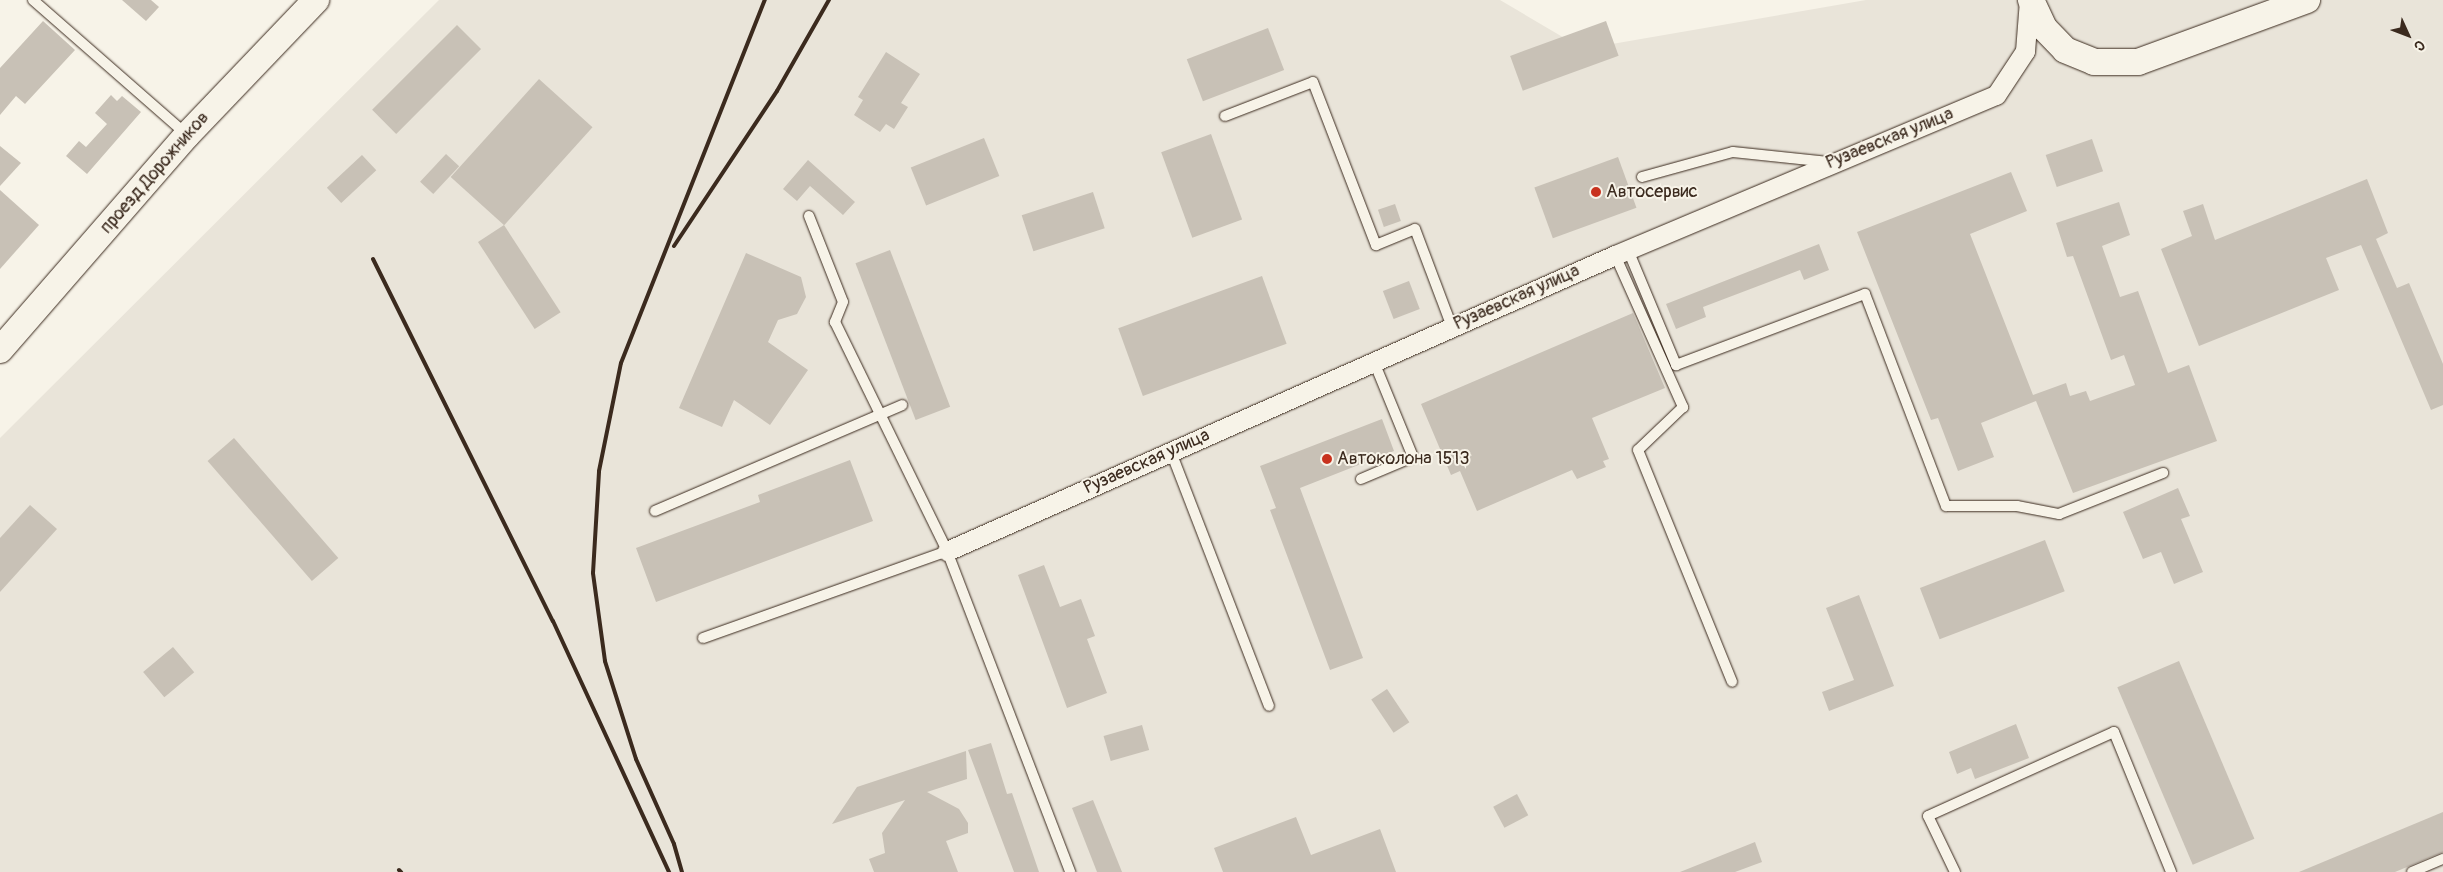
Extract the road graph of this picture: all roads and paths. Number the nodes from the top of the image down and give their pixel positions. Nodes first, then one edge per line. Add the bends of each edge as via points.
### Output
1 (33, 0) edge
2 (316, 0) edge
3 (2030, 0) edge
4 (2307, 0) edge
5 (1225, 116) dead end
6 (187, 135) junction
7 (1832, 162) junction
8 (1642, 177) dead end
9 (809, 216) dead end
10 (1622, 252) junction
11 (1452, 327) junction
12 (0, 350) edge
13 (1374, 362) junction
14 (902, 404) dead end
15 (880, 414) junction
16 (1171, 452) junction
17 (2163, 473) dead end
18 (1361, 478) dead end
19 (655, 511) dead end
20 (947, 551) junction
21 (703, 638) dead end
22 (1732, 682) dead end
23 (1269, 706) dead end
24 (2443, 860) edge
25 (1070, 872) edge
26 (1955, 872) edge
27 (2171, 872) edge
28 (2412, 872) edge

1 - 6 lane
2 - 6 main road, проезд Дорожников
3 - 4 main road via 2044,28 2065,50 2094,62 2138,62
3 - 7 street, Рузаевская улица via 2025,51 1996,95
5 - 11 lane via 1313,82 1376,245 1415,229
6 - 12 main road, проезд Дорожников
7 - 8 lane via 1734,152
7 - 10 street, Рузаевская улица
9 - 15 lane via 843,302 835,322
10 - 11 street, Рузаевская улица
10 - 17 lane via 1676,365 1865,294 1946,506 2017,506 2059,514
10 - 22 lane via 1683,407 1638,450
11 - 13 street, Рузаевская улица
13 - 16 street, Рузаевская улица
13 - 18 lane via 1413,458
14 - 15 lane
15 - 19 lane
15 - 20 lane
16 - 20 street, Рузаевская улица
16 - 23 lane
20 - 21 lane
20 - 25 lane
24 - 28 lane
26 - 27 lane via 1928,816 2114,732

